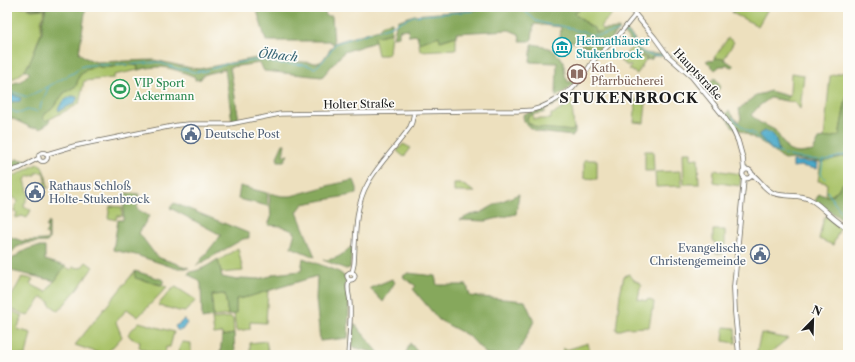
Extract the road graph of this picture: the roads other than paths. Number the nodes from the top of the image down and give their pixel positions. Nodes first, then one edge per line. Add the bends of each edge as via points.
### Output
1 (629, 7) edge
2 (635, 15) junction
3 (414, 112) junction
4 (47, 154) junction
5 (39, 158) junction
6 (747, 170) junction
7 (7, 172) edge
8 (748, 177) junction
9 (848, 228) edge
10 (348, 355) edge
11 (739, 355) edge

1 - 2 main road, Hauptstraße
2 - 3 street, Holter Straße via 623,31 592,61 572,89 539,108 524,111
2 - 6 main road, Hauptstraße via 722,114 738,141
3 - 4 street, Holter Straße via 280,114 230,124 185,124 74,146
3 - 10 street via 405,135 372,175 358,209 354,264 352,273 347,274 350,302
4 - 5 street via 41,152
4 - 5 street via 46,160 42,161
5 - 7 street
6 - 8 main road, Hauptstraße via 751,172
6 - 8 main road via 743,174
8 - 9 main road via 758,180 776,194 799,196 813,201
8 - 11 main road via 743,182 734,287

